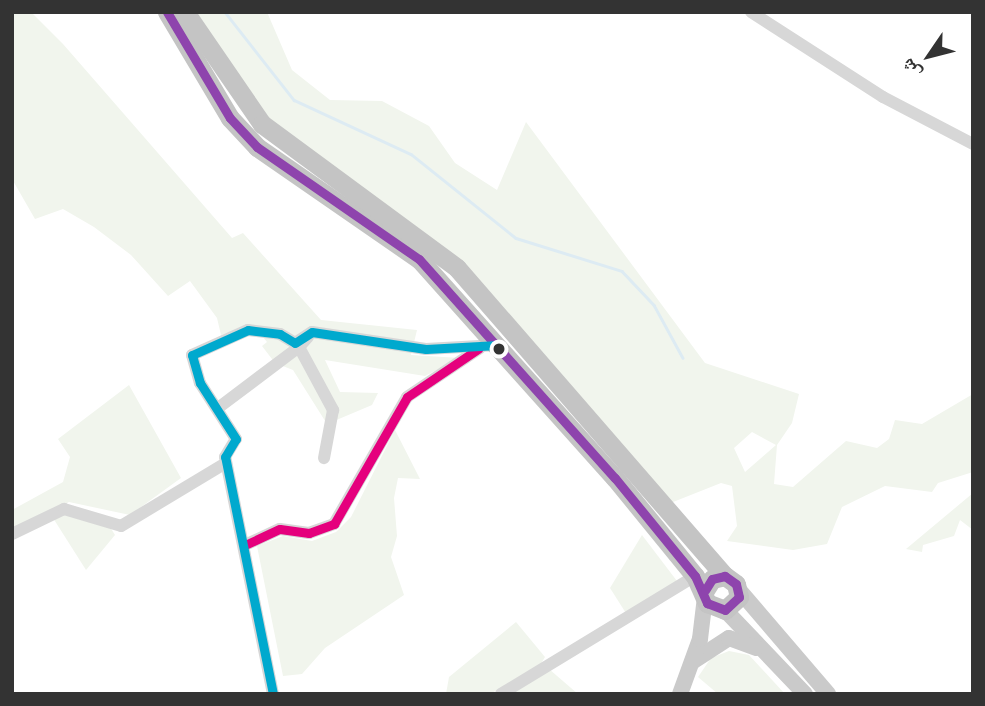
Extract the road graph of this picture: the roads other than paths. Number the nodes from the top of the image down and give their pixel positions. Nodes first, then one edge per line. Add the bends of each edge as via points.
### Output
1 (167, 12) edge
2 (185, 12) edge
3 (751, 12) edge
4 (973, 144) edge
5 (312, 332) junction
6 (299, 346) junction
7 (490, 346) junction
8 (218, 408) junction
9 (324, 458) dead end
10 (226, 463) junction
11 (12, 534) edge
12 (245, 545) junction
13 (732, 583) junction
14 (710, 597) junction
15 (692, 662) junction
16 (779, 665) junction
17 (273, 694) edge
18 (501, 694) edge
19 (680, 694) edge
20 (805, 694) edge
21 (828, 694) edge

1 - 7 highway via 230,118 257,147 409,251
2 - 13 highway via 262,124 457,268
3 - 4 street via 883,97
5 - 6 street
5 - 7 street via 426,349
5 - 8 street via 295,343 248,330 192,355 193,369
6 - 8 street
6 - 9 street via 332,410
7 - 12 street via 407,397 334,524 309,533 280,529
7 - 14 highway
8 - 10 street via 236,439
10 - 11 street via 121,526 64,509
10 - 12 street
12 - 17 street
13 - 14 highway via 712,579
13 - 14 highway via 736,603
13 - 21 main road
14 - 15 main road
14 - 16 main road
14 - 18 street
15 - 16 main road via 729,638 747,641
15 - 19 main road
16 - 20 main road

